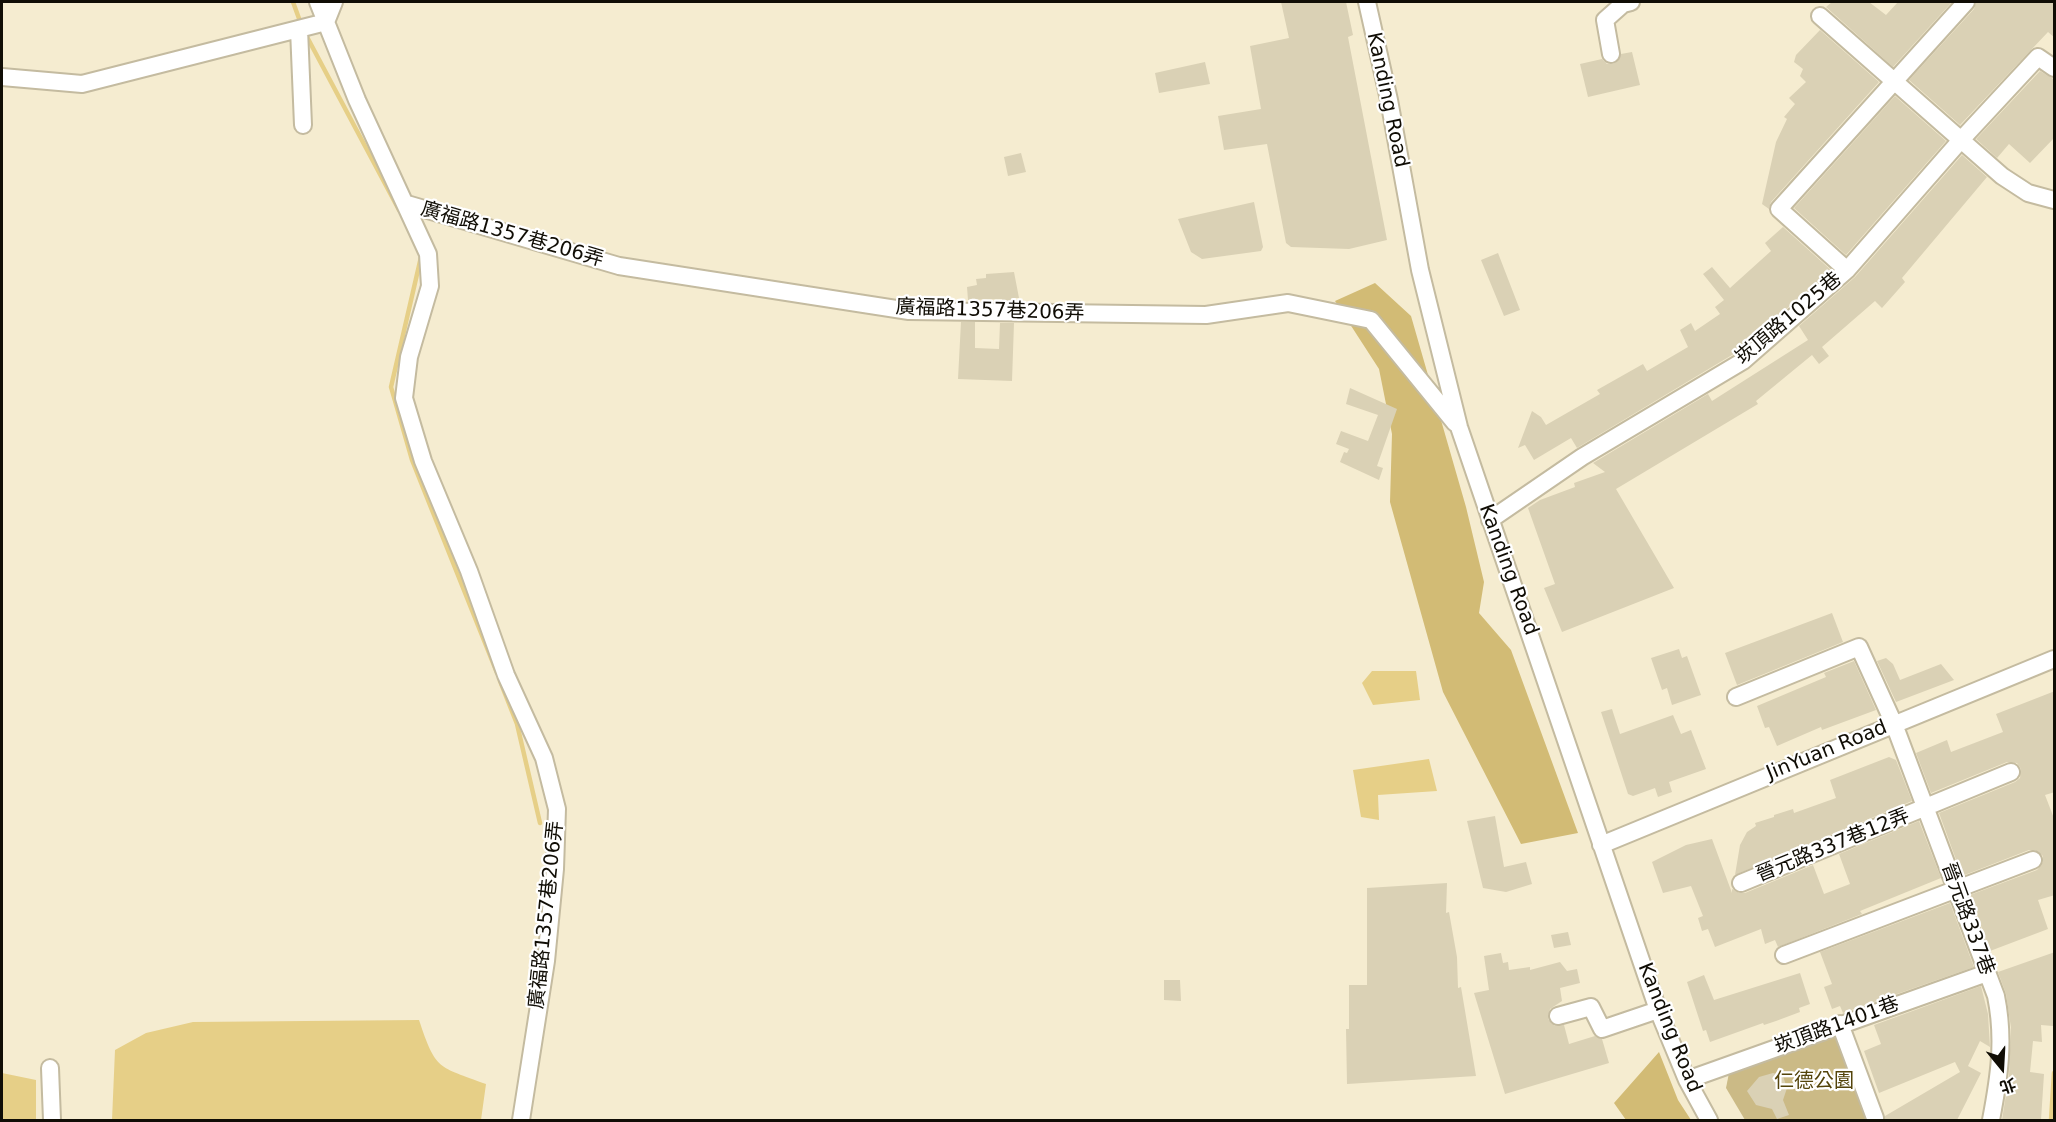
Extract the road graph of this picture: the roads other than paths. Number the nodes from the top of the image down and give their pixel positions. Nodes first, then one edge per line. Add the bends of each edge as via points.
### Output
1 (318, 2) edge
2 (334, 2) edge
3 (1367, 2) edge
4 (1631, 2) edge
5 (1966, 2) edge
6 (1820, 16) dead end
7 (326, 22) junction
8 (299, 29) junction
9 (1611, 54) dead end
10 (2055, 68) edge
11 (2, 77) edge
12 (1893, 80) junction
13 (303, 125) dead end
14 (1960, 141) junction
15 (2055, 200) edge
16 (407, 204) junction
17 (1847, 270) junction
18 (1459, 427) junction
19 (1490, 520) junction
20 (2055, 659) edge
21 (1736, 697) dead end
22 (1894, 724) junction
23 (2011, 772) dead end
24 (1926, 809) junction
25 (1601, 845) junction
26 (2033, 860) dead end
27 (1741, 883) dead end
28 (1956, 889) junction
29 (1785, 955) dead end
30 (1987, 973) junction
31 (1658, 1010) junction
32 (1558, 1016) dead end
33 (1840, 1024) junction
34 (50, 1068) dead end
35 (1687, 1080) junction
36 (1875, 1118) dead end
37 (52, 1120) edge
38 (521, 1120) edge
39 (1709, 1120) edge
40 (1991, 1120) edge

1 - 7 street, 廣福路1357巷206弄
2 - 7 street
3 - 18 street, Kanding Road via 1420,270
4 - 9 street via 1605,20
5 - 12 street
6 - 12 street
7 - 8 street
7 - 16 street, 廣福路1357巷206弄 via 357,100
8 - 11 street via 82,84
8 - 13 street
10 - 14 street, 崁頂路1025巷 via 2038,57
12 - 14 street
12 - 17 street via 1779,209
14 - 15 street via 2028,193
14 - 17 street, 崁頂路1025巷
16 - 18 street, 廣福路1357巷206弄 via 619,266 909,311 1206,315 1288,303 1371,320
16 - 38 street, 廣福路1357巷206弄 via 428,254 429,286 409,357 405,398 423,461 469,571 506,675 544,758 557,809 546,961
17 - 19 street, 崁頂路1025巷 via 1743,361 1582,457
18 - 19 street, Kanding Road
19 - 25 street, Kanding Road
20 - 22 street, JinYuan Road
21 - 22 street, 晉元路337巷 via 1859,647
22 - 24 street, 晉元路337巷
22 - 25 street, JinYuan Road
23 - 24 street, 晉元路337巷12弄
24 - 27 street, 晉元路337巷12弄
24 - 28 street, 晉元路337巷
25 - 31 street, Kanding Road
26 - 28 street
28 - 29 street
28 - 30 street, 晉元路337巷
30 - 33 street, 崁頂路1401巷
30 - 40 street, 晉元路337巷 via 2001,1018 2002,1062
31 - 32 street via 1602,1029 1592,1007
31 - 35 street, Kanding Road
33 - 35 street, 崁頂路1401巷
33 - 36 street
34 - 37 street
35 - 39 street, Kanding Road

